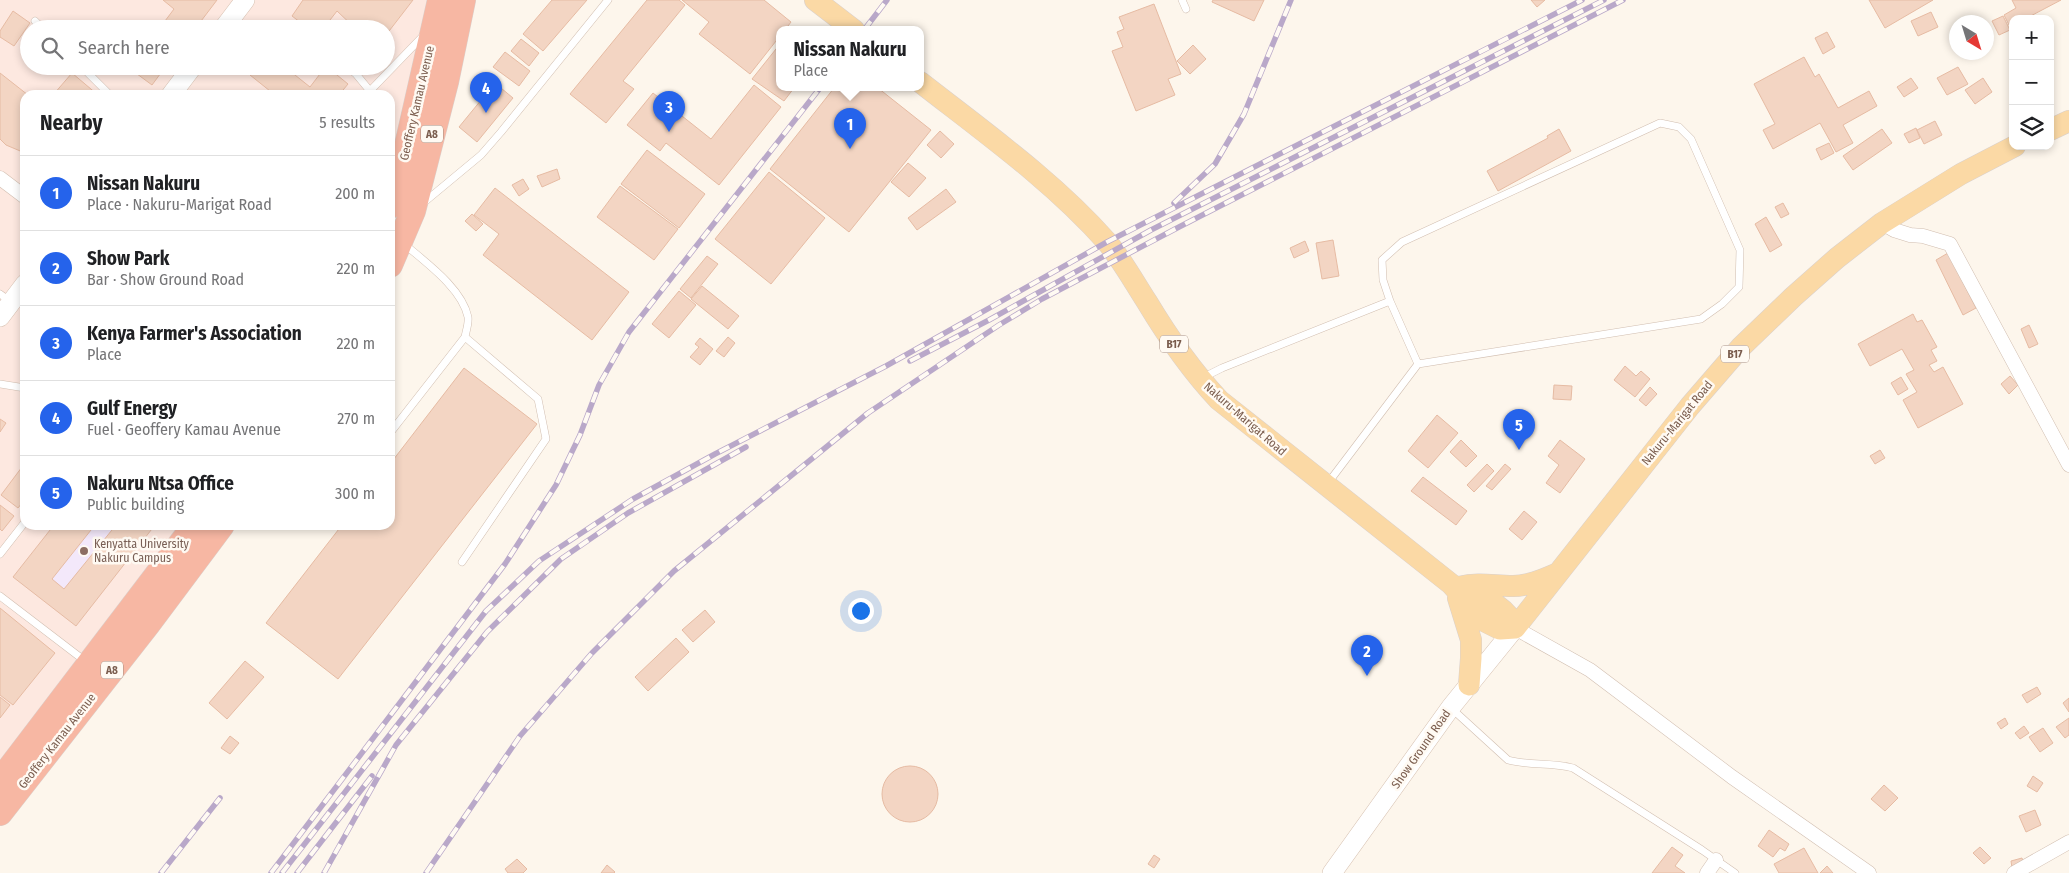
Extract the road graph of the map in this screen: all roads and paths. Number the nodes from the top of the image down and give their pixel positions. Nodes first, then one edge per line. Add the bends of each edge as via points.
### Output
1 (245, 0) edge
2 (440, 0) edge
3 (463, 0) edge
4 (608, 0) edge
5 (815, 0) edge
6 (1182, 0) edge
7 (1186, 9) dead end
8 (230, 20) edge
9 (435, 25) junction
10 (849, 26) edge
11 (395, 66) edge
12 (90, 75) edge
13 (186, 75) edge
14 (357, 75) edge
15 (386, 75) edge
16 (924, 85) edge
17 (105, 90) edge
18 (174, 90) edge
19 (366, 90) edge
20 (371, 90) edge
21 (2069, 121) edge
22 (2054, 128) edge
23 (2009, 150) edge
24 (0, 178) edge
25 (20, 194) edge
26 (401, 208) edge
27 (1882, 223) junction
28 (400, 241) junction
29 (395, 253) edge
30 (1390, 301) junction
31 (465, 337) junction
32 (1418, 364) junction
33 (1200, 379) junction
34 (0, 384) edge
35 (20, 387) edge
36 (395, 427) edge
37 (2069, 465) edge
38 (1326, 485) junction
39 (20, 528) edge
40 (191, 530) edge
41 (218, 530) edge
42 (0, 554) edge
43 (462, 562) dead end
44 (1560, 572) junction
45 (1455, 586) junction
46 (0, 596) edge
47 (1515, 628) junction
48 (90, 664) junction
49 (1468, 685) junction
50 (1451, 708) junction
51 (0, 781) edge
52 (0, 813) edge
53 (2069, 842) edge
54 (1716, 860) junction
55 (1332, 873) edge
56 (1707, 873) edge
57 (1735, 873) edge
58 (1869, 873) edge
59 (2014, 873) edge

1 - 8 main road
2 - 9 highway, Geoffery Kamau Avenue / A8
3 - 26 highway, Geoffery Kamau Avenue / A8 via 446,82
4 - 26 lane via 481,155
5 - 10 main road
6 - 7 lane
9 - 11 lane
9 - 26 highway, Geoffery Kamau Avenue / A8 via 398,185
12 - 17 lane
13 - 18 main road
14 - 19 lane
15 - 20 lane
16 - 33 main road, Nakuru-Marigat Road / B17 via 1036,174 1096,230 1119,258
21 - 22 main road
23 - 27 main road, Nakuru-Marigat Road / B17 via 1961,174
24 - 25 street
26 - 28 highway, Geoffery Kamau Avenue / A8
27 - 37 street via 1902,232 1950,244
27 - 44 main road, Nakuru-Marigat Road / B17 via 1837,258 1741,347 1684,413
28 - 29 highway, Geoffery Kamau Avenue / A8
28 - 31 lane via 438,272 462,302 469,319
30 - 32 lane
30 - 32 lane via 1382,260 1402,242 1660,124 1679,128 1691,139 1740,250 1739,287 1722,304 1701,319
30 - 33 lane
31 - 36 lane
31 - 43 lane via 538,399 546,439
32 - 38 lane
33 - 38 main road, Nakuru-Marigat Road / B17 via 1219,400
34 - 35 lane
38 - 45 main road, Nakuru-Marigat Road / B17
39 - 42 lane
40 - 48 highway, Geoffery Kamau Avenue / A8
41 - 52 highway, Geoffery Kamau Avenue / A8
44 - 45 main road via 1525,585 1476,583
44 - 47 main road, Nakuru-Marigat Road / B17
45 - 47 main road, Nakuru-Marigat Road / B17 via 1484,621 1500,629
45 - 49 main road via 1471,640
46 - 48 lane
47 - 49 main road, Show Ground Road
47 - 58 street via 1590,670 1732,777
48 - 51 highway, Geoffery Kamau Avenue / A8
49 - 50 main road, Show Ground Road
50 - 54 lane via 1508,760 1573,768
50 - 55 main road, Show Ground Road
53 - 59 street
54 - 56 street
54 - 57 lane

